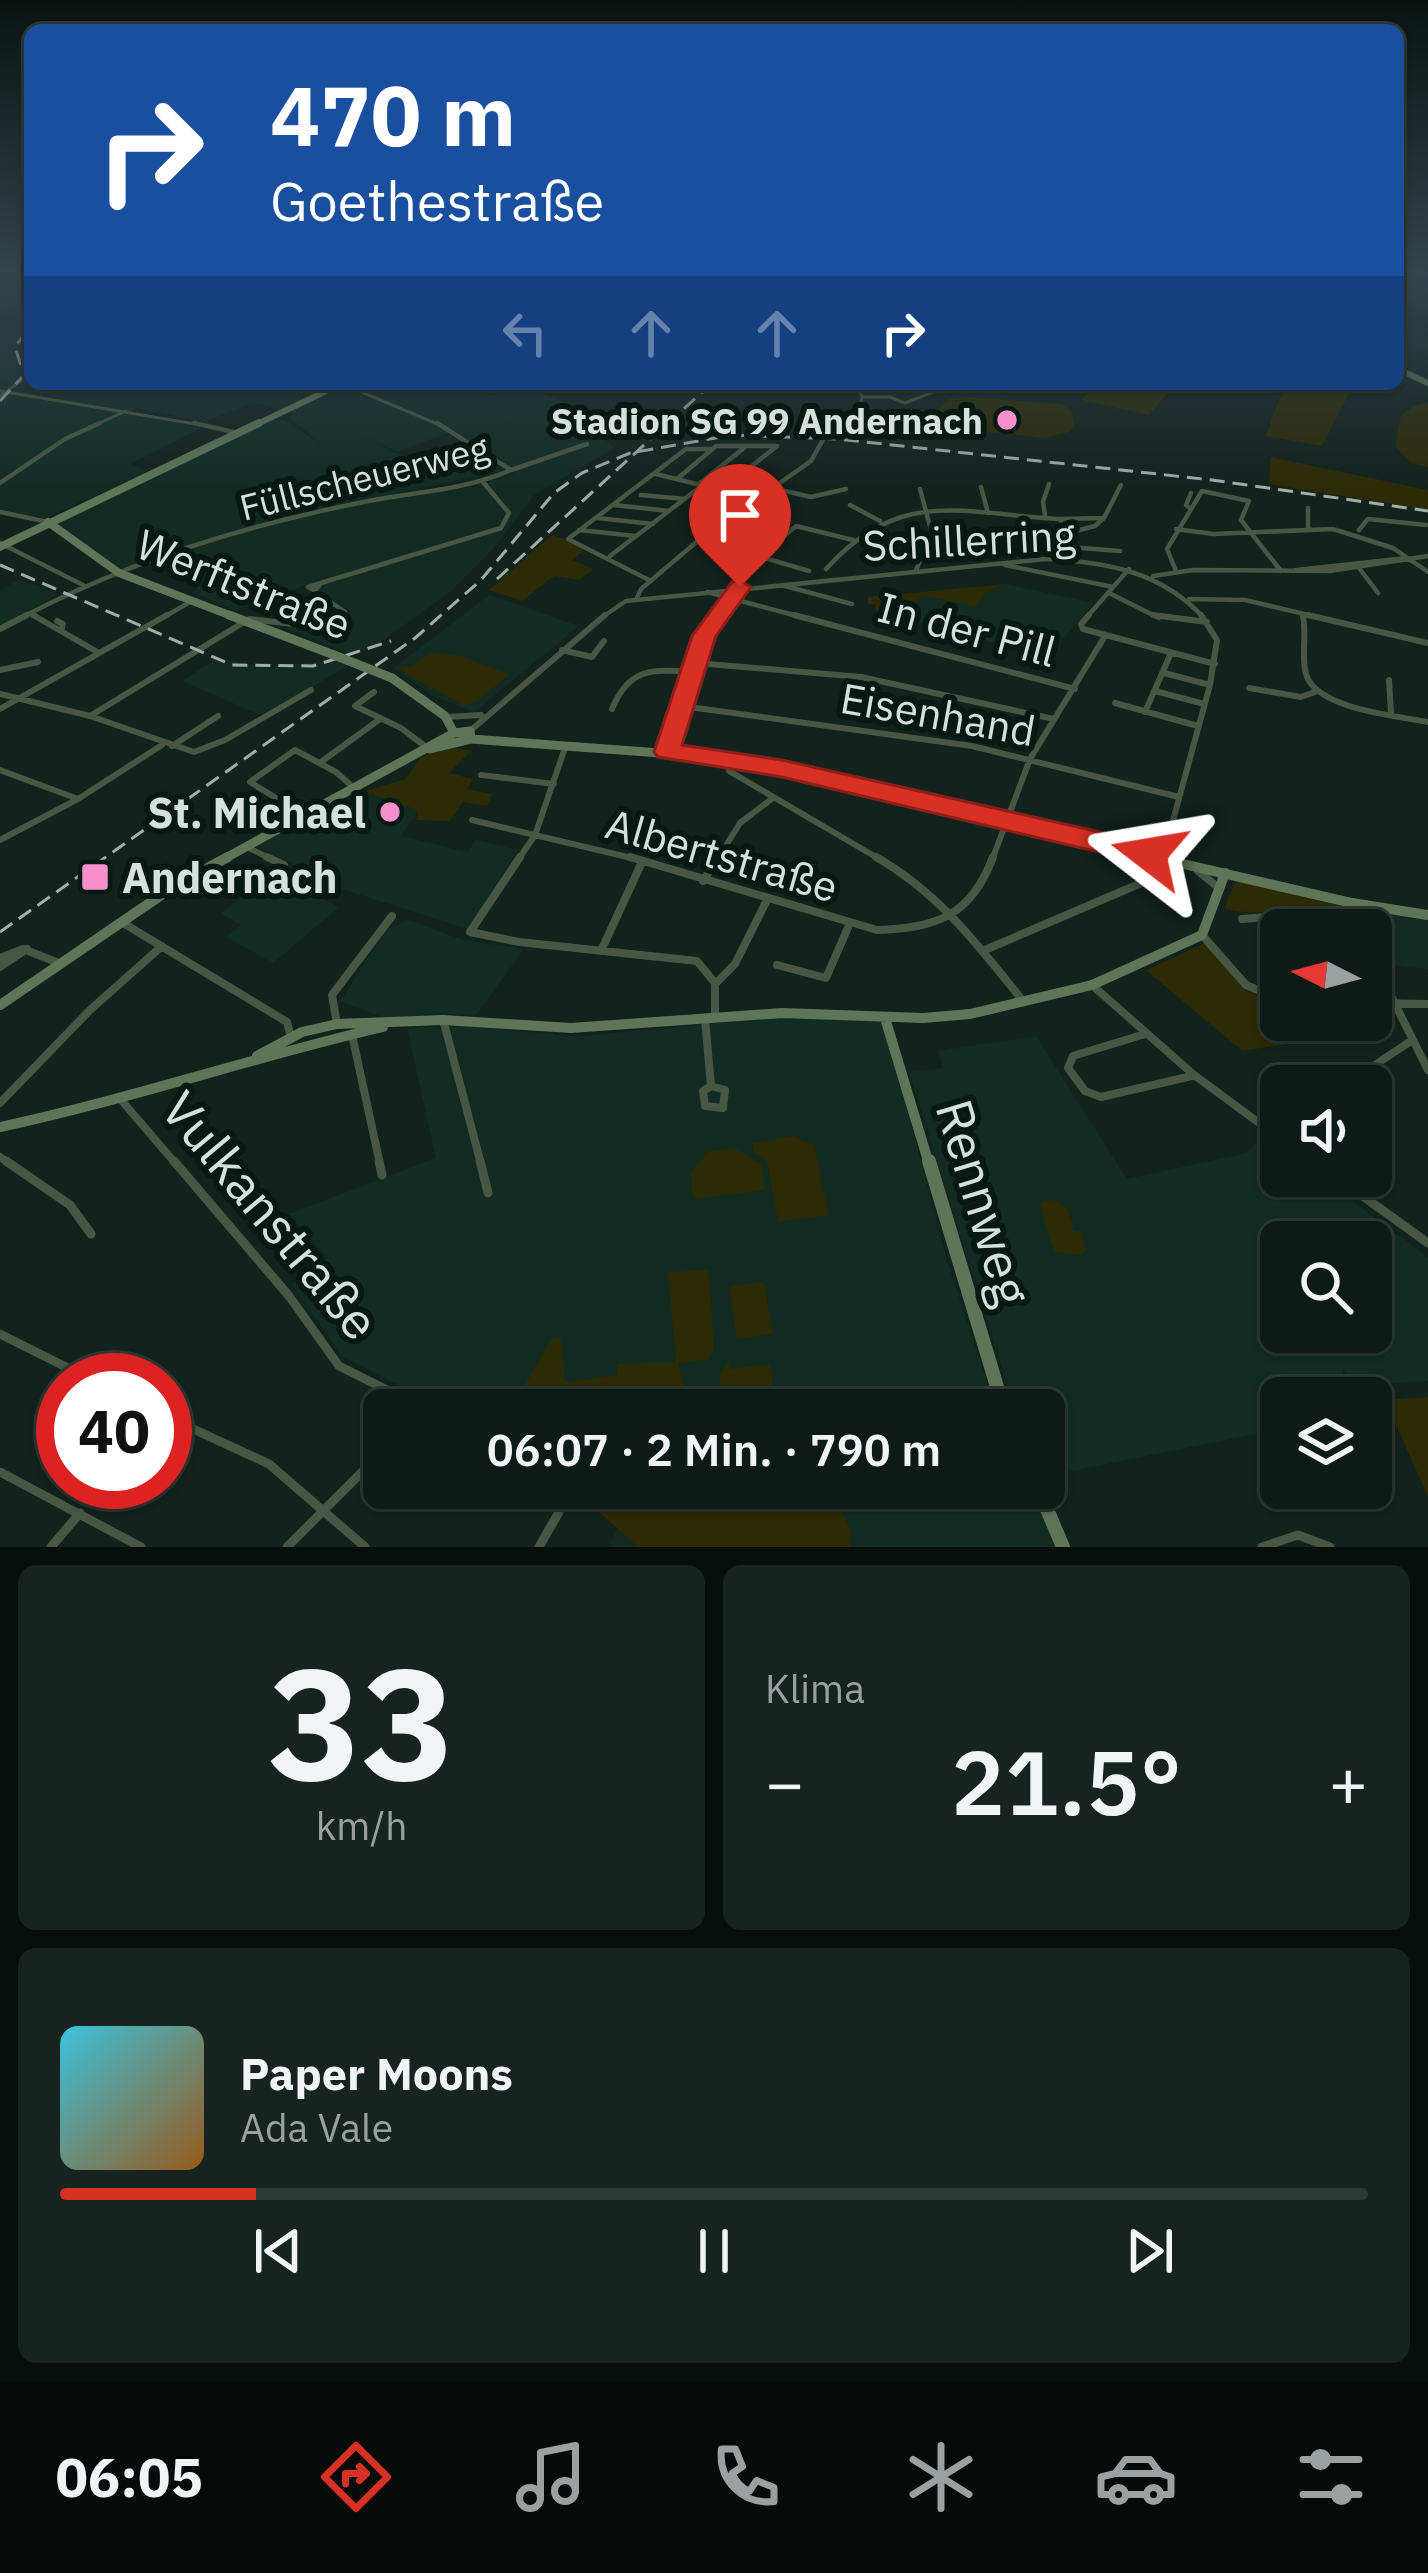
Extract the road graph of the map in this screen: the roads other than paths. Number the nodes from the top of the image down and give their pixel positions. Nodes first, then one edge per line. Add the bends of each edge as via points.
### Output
1 (329, 390) edge
2 (357, 390) edge
3 (859, 390) edge
4 (939, 390) edge
5 (2, 392) edge
6 (862, 397) junction
7 (129, 409) junction
8 (237, 434) junction
9 (587, 444) dead end
10 (746, 446) junction
11 (712, 449) junction
12 (511, 470) junction
13 (653, 474) junction
14 (677, 479) junction
15 (483, 482) junction
16 (0, 483) edge
17 (702, 484) junction
18 (1049, 484) dead end
19 (1121, 485) dead end
20 (981, 487) dead end
21 (772, 488) junction
22 (723, 489) junction
23 (847, 489) dead end
24 (920, 489) dead end
25 (1191, 493) dead end
26 (641, 495) dead end
27 (686, 499) junction
28 (758, 499) junction
29 (613, 505) junction
30 (850, 505) dead end
31 (1190, 508) junction
32 (1308, 508) dead end
33 (669, 511) junction
34 (0, 512) edge
35 (988, 513) junction
36 (929, 514) junction
37 (1045, 515) junction
38 (1059, 516) junction
39 (596, 518) junction
40 (1104, 518) junction
41 (46, 521) junction
42 (880, 521) junction
43 (653, 524) junction
44 (1426, 525) edge
45 (1308, 528) junction
46 (1177, 529) junction
47 (579, 530) junction
48 (1359, 530) junction
49 (760, 533) dead end
50 (1249, 533) junction
51 (979, 534) dead end
52 (1064, 535) junction
53 (638, 536) junction
54 (700, 539) junction
55 (853, 540) junction
56 (1, 544) edge
57 (1068, 547) junction
58 (1120, 551) dead end
59 (610, 556) junction
60 (1428, 556) edge
61 (1411, 558) junction
62 (1072, 560) junction
63 (1351, 562) junction
64 (997, 564) junction
65 (1358, 568) junction
66 (826, 569) junction
67 (1129, 569) junction
68 (916, 570) junction
69 (809, 571) junction
70 (1176, 571) junction
71 (1293, 571) junction
72 (1282, 572) junction
73 (1428, 572) edge
74 (119, 573) junction
75 (1150, 577) junction
76 (831, 578) junction
77 (651, 580) junction
78 (814, 580) junction
79 (776, 583) junction
80 (83, 585) junction
81 (740, 587) junction
82 (1111, 590) junction
83 (704, 591) junction
84 (1378, 592) dead end
85 (637, 598) junction
86 (730, 598) junction
87 (195, 599) junction
88 (1189, 599) junction
89 (852, 604) dead end
90 (30, 613) junction
91 (1303, 616) junction
92 (248, 619) junction
93 (57, 621) dead end
94 (1209, 622) junction
95 (0, 629) edge
96 (61, 631) junction
97 (1105, 636) junction
98 (604, 641) dead end
99 (1428, 643) edge
100 (562, 650) junction
101 (99, 653) junction
102 (1171, 653) junction
103 (38, 662) dead end
104 (696, 663) junction
105 (1215, 664) junction
106 (0, 670) edge
107 (692, 672) junction
108 (1164, 673) junction
109 (1390, 680) dead end
110 (1210, 685) junction
111 (1075, 688) junction
112 (1249, 688) dead end
113 (311, 690) dead end
114 (1155, 691) junction
115 (1316, 691) junction
116 (374, 692) dead end
117 (0, 694) edge
118 (16, 699) junction
119 (1115, 703) dead end
120 (1205, 704) junction
121 (682, 706) junction
122 (0, 709) edge
123 (612, 709) dead end
124 (490, 711) junction
125 (1145, 712) junction
126 (1391, 713) junction
127 (90, 716) junction
128 (218, 716) dead end
129 (449, 717) junction
130 (476, 718) junction
131 (380, 719) junction
132 (1054, 719) junction
133 (1428, 722) edge
134 (1198, 726) junction
135 (461, 735) junction
136 (168, 745) junction
137 (566, 745) junction
138 (427, 748) junction
139 (667, 752) junction
140 (728, 758) junction
141 (1030, 759) junction
142 (321, 763) junction
143 (0, 770) edge
144 (481, 775) dead end
145 (554, 784) junction
146 (354, 788) junction
147 (1180, 797) junction
148 (773, 798) junction
149 (78, 799) junction
150 (302, 814) junction
151 (472, 820) dead end
152 (1008, 821) junction
153 (535, 835) junction
154 (2, 836) edge
155 (244, 845) junction
156 (1163, 857) junction
157 (643, 862) junction
158 (1185, 863) junction
159 (284, 865) dead end
160 (1225, 873) junction
161 (703, 881) junction
162 (1139, 884) dead end
163 (1220, 890) junction
164 (766, 900) junction
165 (1352, 903) junction
166 (1353, 909) edge
167 (954, 915) junction
168 (1428, 915) edge
169 (392, 916) dead end
170 (1260, 917) edge
171 (1242, 919) dead end
172 (119, 921) junction
173 (850, 923) junction
174 (1202, 934) junction
175 (162, 946) junction
176 (985, 950) junction
177 (601, 951) junction
178 (0, 962) edge
179 (59, 963) junction
180 (777, 965) dead end
181 (715, 983) junction
182 (1092, 985) junction
183 (1260, 993) edge
184 (1025, 1004) junction
185 (1392, 1004) joint
186 (1428, 1004) edge
187 (0, 1006) edge
188 (710, 1018) junction
189 (885, 1018) junction
190 (443, 1019) junction
191 (396, 1023) junction
192 (336, 1031) junction
193 (1145, 1034) junction
194 (352, 1035) junction
195 (1411, 1041) junction
196 (294, 1042) junction
197 (1375, 1065) edge
198 (1428, 1070) edge
199 (1194, 1075) junction
200 (711, 1086) dead end
201 (122, 1101) junction
202 (0, 1103) edge
203 (1260, 1124) edge
204 (0, 1127) edge
205 (0, 1157) edge
206 (382, 1175) dead end
207 (488, 1192) dead end
208 (1364, 1197) edge
209 (91, 1234) dead end
210 (1428, 1243) edge
211 (0, 1334) edge
212 (38, 1353) edge
213 (384, 1389) edge
214 (998, 1389) edge
215 (192, 1428) edge
216 (363, 1471) edge
217 (0, 1472) edge
218 (326, 1509) junction
219 (560, 1509) edge
220 (1047, 1509) edge
221 (80, 1513) junction
222 (51, 1547) edge
223 (141, 1547) edge
224 (286, 1547) edge
225 (364, 1547) edge
226 (539, 1547) edge
227 (1063, 1547) edge
228 (1262, 1547) edge
229 (1330, 1547) edge

1 - 8 street
2 - 12 street, Füllscheuerweg via 437,423
3 - 6 street
4 - 6 street via 905,403
5 - 7 street
6 - 21 street via 859,412 825,436 811,461
7 - 8 street
7 - 16 street
8 - 41 street
9 - 12 street
10 - 11 street
10 - 17 street
10 - 22 street via 777,446
11 - 13 street via 686,449
11 - 14 street
12 - 15 street, Füllscheuerweg
13 - 14 street
13 - 29 street
14 - 17 street
15 - 74 street, Füllscheuerweg via 357,503
15 - 92 street via 509,513 501,528 310,585 345,612 302,625
17 - 22 street
17 - 27 street
18 - 37 street
19 - 40 street
20 - 35 street
21 - 23 street via 811,497
21 - 28 street
22 - 28 street
24 - 36 street
25 - 31 street
26 - 27 street
27 - 33 street
28 - 54 street
29 - 33 street
29 - 39 street
30 - 42 street
31 - 46 street
31 - 50 street via 1202,491 1249,501 1241,520
32 - 45 street
33 - 43 street
34 - 41 street, Werftstraße
35 - 36 street
35 - 37 street
36 - 42 street
36 - 68 street via 932,534
37 - 38 street
38 - 40 street
38 - 52 street
39 - 43 street
39 - 47 street
40 - 52 street
41 - 56 street
41 - 74 street, Werftstraße
42 - 55 street
43 - 53 street
44 - 48 street via 1368,519
45 - 48 street
45 - 50 street
46 - 50 street
46 - 70 street via 1166,553
47 - 53 street
47 - 59 street via 568,539
48 - 61 street
49 - 55 street via 782,538 796,526
50 - 72 street
51 - 52 street
52 - 57 street
53 - 59 street
54 - 69 street
54 - 77 street
55 - 66 street
56 - 80 street
57 - 58 street
57 - 62 street
59 - 77 street
60 - 61 street
61 - 63 street
61 - 65 street
61 - 73 street
62 - 64 street, Schillerring
62 - 67 street, Schillerring
63 - 65 street
63 - 71 street
64 - 68 street, Schillerring
64 - 82 street
65 - 71 street
65 - 84 street
66 - 69 street, Schillerring
66 - 76 street, Schillerring
67 - 75 street, Schillerring
67 - 82 street
68 - 76 street, Schillerring
69 - 78 street, Schillerring
70 - 72 street
70 - 75 street
71 - 72 street
74 - 80 street, Füllscheuerweg
74 - 87 street, Werftstraße
75 - 88 street, Schillerring
76 - 78 street, Schillerring
77 - 85 street
78 - 79 street, Schillerring
79 - 81 street, Schillerring
79 - 89 street, Schillerring
80 - 90 street, Füllscheuerweg
81 - 83 street, Schillerring
81 - 86 street
82 - 94 street via 1161,619
82 - 97 street via 1081,624
83 - 85 street, Schillerring
83 - 86 street, In der Pill
85 - 100 street, Schillerring
86 - 104 street
86 - 111 street, In der Pill
87 - 92 street, Werftstraße
87 - 101 street
88 - 91 street via 1245,600
88 - 94 street, Schillerring
90 - 95 street, Füllscheuerweg
90 - 96 street
91 - 99 street
91 - 115 street via 1306,675
92 - 127 street
92 - 129 street, Werftstraße, bridge via 392,678
93 - 96 street
94 - 105 street
96 - 101 street
97 - 102 street
97 - 111 street
98 - 100 street, Schillerring via 592,657
100 - 124 street, Schillerring
101 - 118 street
102 - 105 street
102 - 108 street
103 - 106 street
104 - 107 street
104 - 132 street via 861,677
105 - 110 street
107 - 121 street
107 - 123 street via 640,670 625,678
108 - 110 street
108 - 114 street
109 - 126 street
110 - 120 street
111 - 132 street
112 - 115 street via 1301,697
113 - 136 street via 201,752
114 - 120 street
114 - 125 street
115 - 126 street
116 - 131 street via 355,706
117 - 118 street
118 - 122 street
118 - 127 street
119 - 125 street
120 - 134 street
121 - 139 street
121 - 141 street, Eisenhand
124 - 130 street, Schillerring
124 - 135 street, Schillerring
125 - 134 street
126 - 133 street
127 - 136 street
128 - 136 street
129 - 130 street, Schillerring
129 - 135 street, Werftstraße
130 - 135 street, Schillerring
131 - 138 street
131 - 142 street
132 - 141 street
134 - 147 street
135 - 137 street
135 - 138 street
136 - 149 street
137 - 139 street
137 - 145 street
138 - 146 street
139 - 140 street
140 - 148 street via 729,771
140 - 152 street
141 - 147 street, Eisenhand
141 - 152 street
142 - 146 street
142 - 150 street via 295,750 250,782
143 - 149 street
144 - 145 street
145 - 153 street
146 - 150 street
147 - 156 street
148 - 161 street via 740,823
148 - 167 street via 914,878
149 - 154 street
150 - 155 street
151 - 153 street, Albertstraße
152 - 156 street
152 - 167 street via 984,882
153 - 157 street, Albertstraße
153 - 177 street via 470,932
155 - 159 street
155 - 172 street
156 - 158 street
157 - 161 street, Albertstraße
157 - 177 street
158 - 160 street
158 - 163 street
160 - 163 street
160 - 165 street
161 - 164 street, Albertstraße
162 - 176 street
163 - 174 street
164 - 173 street, Albertstraße
164 - 181 street via 735,964
165 - 166 street
165 - 168 street
167 - 173 street, Albertstraße via 902,932
167 - 176 street
169 - 192 street via 332,995
170 - 171 street
172 - 175 street
172 - 179 street
173 - 180 street via 826,978
174 - 182 street
174 - 183 street via 1246,988
175 - 196 street via 287,1022
175 - 202 street
176 - 184 street
177 - 181 street via 697,961
178 - 179 street via 30,947
179 - 187 street
181 - 188 street
182 - 184 street
182 - 193 street
184 - 189 street
185 - 186 street
185 - 195 street
188 - 189 street
188 - 190 street via 571,1028
188 - 200 street
189 - 214 street, Rennweg
190 - 191 street
190 - 207 street
191 - 192 street
191 - 194 street
192 - 194 street
192 - 196 street
193 - 199 street
193 - 199 street via 1073,1056 1068,1068 1085,1091 1101,1097
194 - 206 street
195 - 197 street
195 - 198 street
196 - 201 street
199 - 203 street
201 - 204 street
201 - 213 street, Vulkanstraße via 289,1296 338,1366
205 - 209 street via 70,1205
208 - 210 street
211 - 212 street
215 - 218 street via 269,1464
216 - 218 street
217 - 221 street
218 - 224 street
218 - 225 street
219 - 226 street
220 - 227 street
221 - 222 street
221 - 223 street
228 - 229 street via 1298,1535

